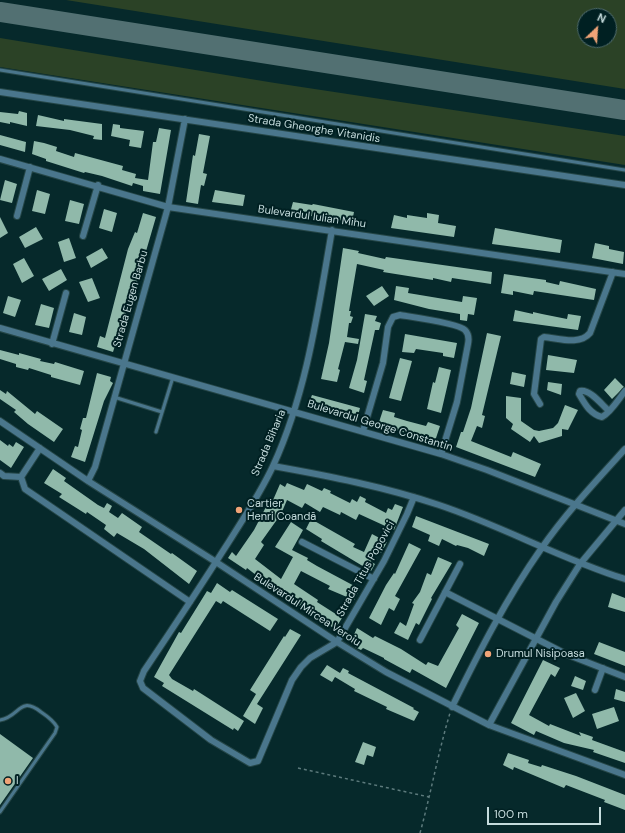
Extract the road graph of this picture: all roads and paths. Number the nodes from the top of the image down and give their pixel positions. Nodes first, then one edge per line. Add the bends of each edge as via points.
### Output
1 (0, 70) edge
2 (0, 92) edge
3 (184, 119) junction
4 (0, 159) edge
5 (30, 167) junction
6 (625, 170) edge
7 (98, 186) junction
8 (625, 186) edge
9 (168, 207) junction
10 (17, 216) dead end
11 (332, 230) junction
12 (83, 236) dead end
13 (613, 272) junction
14 (625, 274) edge
15 (66, 293) dead end
16 (0, 328) edge
17 (52, 344) junction
18 (124, 363) junction
19 (173, 377) junction
20 (625, 391) edge
21 (114, 397) junction
22 (540, 404) dead end
23 (294, 411) junction
24 (609, 411) junction
25 (162, 412) junction
26 (0, 421) edge
27 (363, 431) junction
28 (156, 432) dead end
29 (40, 448) junction
30 (625, 449) edge
31 (441, 454) junction
32 (273, 466) junction
33 (0, 473) edge
34 (21, 477) junction
35 (88, 481) junction
36 (414, 497) junction
37 (575, 505) junction
38 (625, 510) edge
39 (615, 521) junction
40 (625, 524) edge
41 (302, 542) dead end
42 (542, 548) junction
43 (216, 562) junction
44 (460, 564) dead end
45 (580, 564) junction
46 (374, 579) junction
47 (625, 579) edge
48 (446, 592) junction
49 (190, 602) junction
50 (496, 618) junction
51 (535, 638) junction
52 (420, 640) dead end
53 (337, 642) junction
54 (603, 668) junction
55 (625, 677) edge
56 (140, 681) joint
57 (595, 690) dead end
58 (452, 707) junction
59 (0, 720) edge
60 (489, 725) junction
61 (298, 768) dead end
62 (625, 775) edge
63 (430, 797) junction
64 (0, 812) edge
65 (420, 833) edge

1 - 6 lane
2 - 3 street, Strada Gheorghe Vitanidis
3 - 8 street, Strada Gheorghe Vitanidis
3 - 9 street, Strada Eugen Barbu
4 - 5 street, Bulevardul Iulian Mihu
5 - 7 street, Bulevardul Iulian Mihu
5 - 10 street
7 - 9 street, Bulevardul Iulian Mihu
7 - 12 street
9 - 11 street, Bulevardul Iulian Mihu
9 - 18 street, Strada Eugen Barbu
11 - 13 street, Bulevardul Iulian Mihu
11 - 23 street, Strada Biharia via 318,317
13 - 14 street, Bulevardul Iulian Mihu
13 - 22 street via 590,333 586,337 577,340 544,337 541,339 534,394
15 - 17 street
16 - 17 street
17 - 18 street
18 - 19 street, Bulevardul George Constantin
18 - 21 street, Strada Eugen Barbu
19 - 23 street, Bulevardul George Constantin
19 - 25 lane
20 - 24 street
21 - 25 lane
21 - 35 street, Strada Eugen Barbu
23 - 27 street, Bulevardul George Constantin
23 - 32 street, Strada Biharia
24 - 24 street via 602,417 592,413 579,394 580,391 590,393
25 - 28 lane
26 - 29 street, Bulevardul Mircea Veroiu
27 - 31 street, Bulevardul George Constantin
27 - 31 street via 383,363 388,327 393,317 400,315 458,326 467,332 469,337 457,402
29 - 34 street
29 - 35 street, Bulevardul Mircea Veroiu
30 - 37 street
31 - 37 street, Bulevardul George Constantin
32 - 36 street via 343,479
32 - 43 street, Strada Biharia
33 - 34 street via 4,476
34 - 49 street via 25,489
35 - 43 street, Bulevardul Mircea Veroiu
36 - 42 street via 466,515
36 - 46 street, Strada Titus Popovici
37 - 39 street, Bulevardul George Constantin
37 - 42 street
38 - 39 street
39 - 40 street, Bulevardul George Constantin
39 - 45 street
41 - 46 street
42 - 45 street
42 - 50 street
43 - 49 street, Strada Biharia
43 - 53 street, Bulevardul Mircea Veroiu
44 - 48 street
45 - 47 street
45 - 51 street
46 - 53 street, Strada Titus Popovici
48 - 50 street
48 - 52 street
49 - 56 street, Strada Biharia
50 - 51 street
50 - 58 street
51 - 54 street
51 - 60 street
53 - 56 street, Strada Titus Popovici via 310,658 301,667 292,680 258,761 250,763 211,740 146,692
53 - 58 street, Bulevardul Mircea Veroiu via 386,672
54 - 55 street
54 - 57 street
58 - 60 street, Bulevardul Mircea Veroiu
58 - 63 path via 436,760
59 - 64 lane via 12,717 26,704 34,706 54,721 57,727
60 - 62 street, Bulevardul Mircea Veroiu
61 - 63 path
63 - 65 path

